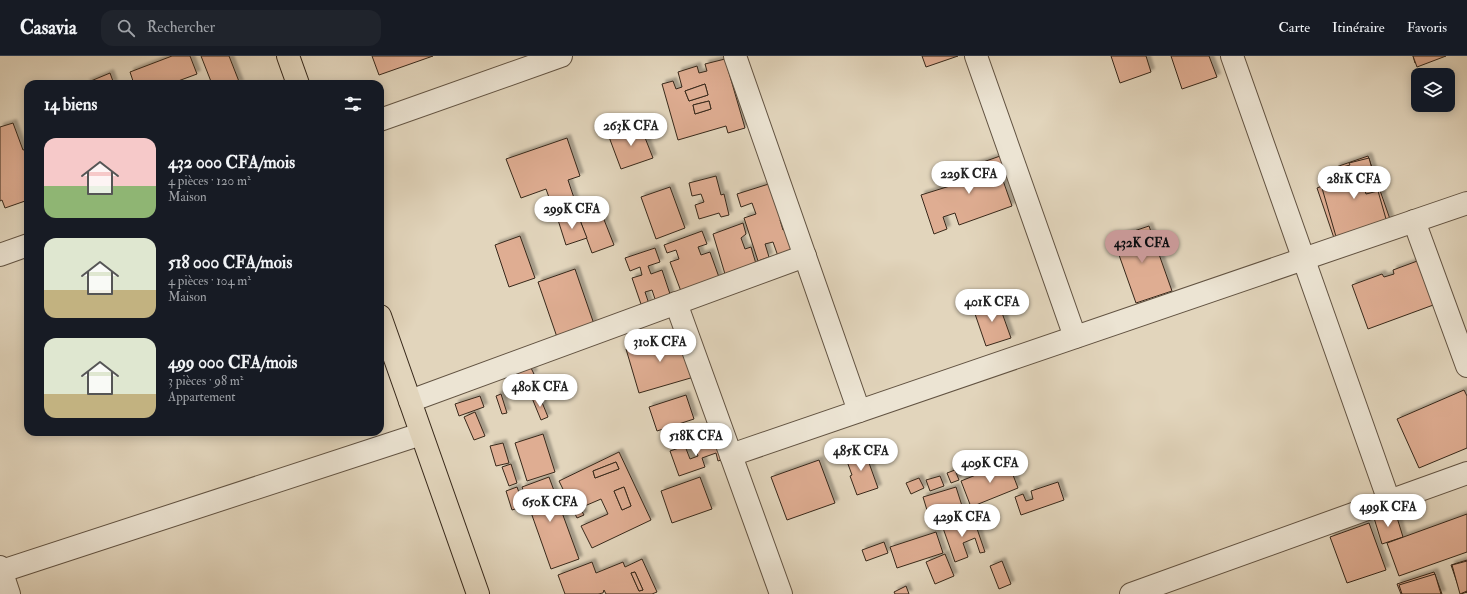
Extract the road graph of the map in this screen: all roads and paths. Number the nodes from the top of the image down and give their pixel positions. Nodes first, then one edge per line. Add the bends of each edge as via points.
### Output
1 (288, 56) edge
2 (561, 56) edge
3 (735, 56) edge
4 (976, 56) edge
5 (1232, 56) edge
6 (297, 80) edge
7 (384, 119) edge
8 (1467, 203) edge
9 (1414, 221) junction
10 (24, 246) edge
11 (0, 255) edge
12 (805, 256) junction
13 (1304, 259) junction
14 (676, 303) junction
15 (384, 327) edge
16 (1075, 338) junction
17 (1467, 366) edge
18 (410, 401) junction
19 (859, 412) junction
20 (421, 434) junction
21 (731, 455) junction
22 (1467, 473) edge
23 (1389, 501) junction
24 (1, 569) edge
25 (1179, 586) edge
26 (10, 594) edge
27 (478, 594) edge
28 (781, 594) edge
29 (1132, 594) edge

1 - 6 highway
2 - 7 street
3 - 12 street
4 - 16 street
5 - 13 street
8 - 9 street
9 - 13 street
9 - 17 street
10 - 11 street
12 - 14 street
12 - 19 street
13 - 16 street
13 - 23 street
14 - 18 street
14 - 21 street
15 - 18 highway
16 - 19 street
18 - 20 highway
19 - 21 street
20 - 24 street
20 - 27 highway
21 - 28 street
22 - 23 street
23 - 25 street
24 - 26 street
25 - 29 street

